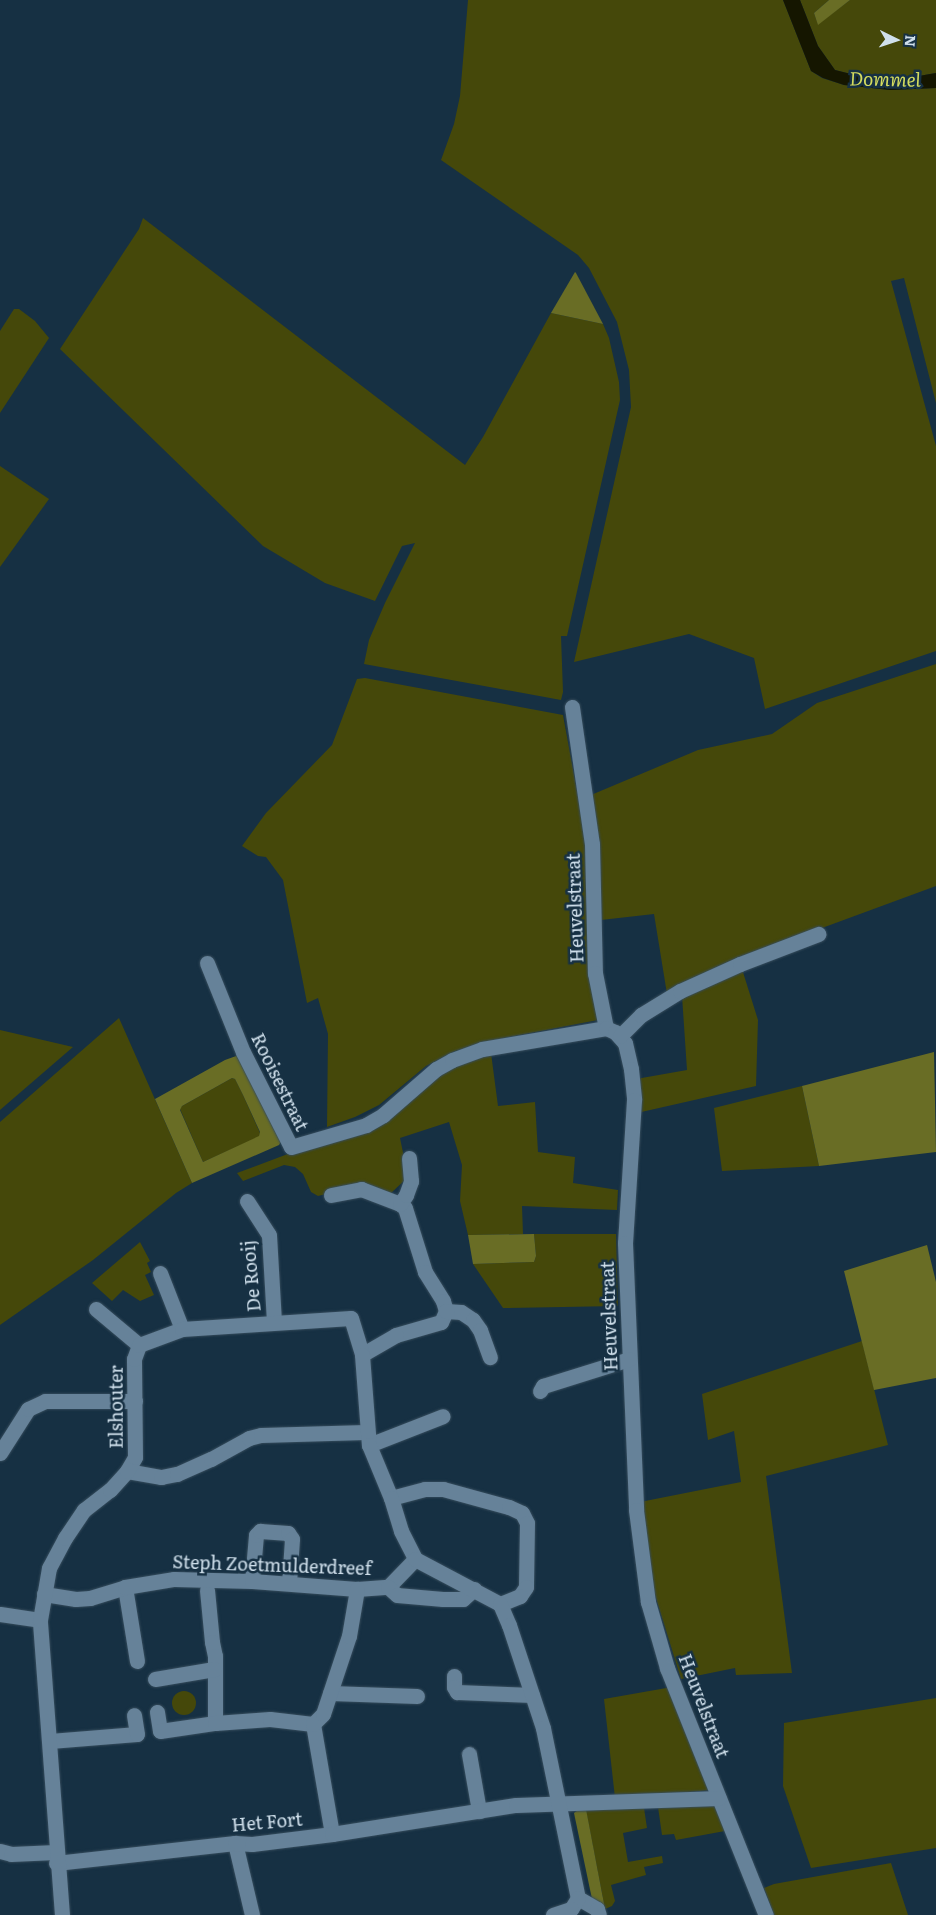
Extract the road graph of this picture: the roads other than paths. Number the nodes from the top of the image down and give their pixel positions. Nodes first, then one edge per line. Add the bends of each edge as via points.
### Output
1 (572, 707) dead end
2 (818, 934) dead end
3 (207, 963) dead end
4 (606, 1028) junction
5 (620, 1036) junction
6 (409, 1158) dead end
7 (331, 1195) dead end
8 (247, 1201) dead end
9 (400, 1204) junction
10 (160, 1273) dead end
11 (96, 1308) dead end
12 (446, 1311) junction
13 (274, 1322) junction
14 (182, 1329) junction
15 (139, 1345) junction
16 (362, 1355) junction
17 (490, 1357) dead end
18 (629, 1359) junction
19 (540, 1391) dead end
20 (135, 1401) junction
21 (443, 1416) dead end
22 (368, 1438) junction
23 (0, 1452) edge
24 (127, 1471) junction
25 (391, 1498) junction
26 (415, 1559) junction
27 (252, 1581) junction
28 (289, 1583) junction
29 (125, 1587) junction
30 (388, 1587) junction
31 (357, 1589) junction
32 (474, 1589) junction
33 (207, 1590) dead end
34 (44, 1594) junction
35 (500, 1604) junction
36 (0, 1614) edge
37 (40, 1620) junction
38 (137, 1661) dead end
39 (214, 1669) junction
40 (454, 1676) dead end
41 (155, 1679) dead end
42 (330, 1693) junction
43 (532, 1695) junction
44 (417, 1696) dead end
45 (157, 1712) dead end
46 (134, 1715) dead end
47 (215, 1723) junction
48 (313, 1724) junction
49 (50, 1742) junction
50 (469, 1754) dead end
51 (719, 1798) junction
52 (561, 1805) junction
53 (479, 1812) junction
54 (332, 1834) junction
55 (235, 1843) junction
56 (0, 1851) edge
57 (56, 1858) junction
58 (578, 1898) junction
59 (62, 1915) edge
60 (252, 1915) edge
61 (553, 1915) edge
62 (599, 1915) edge
63 (766, 1915) edge

1 - 4 street, Heuvelstraat via 592,844 596,972
2 - 5 street via 680,991 641,1015
3 - 4 street, Rooisestraat via 242,1052 290,1147 366,1124 452,1060 482,1049
4 - 5 street
5 - 18 street, Heuvelstraat via 625,1042 631,1069 634,1100 625,1243
6 - 9 street via 410,1181
7 - 9 street via 361,1189
8 - 13 street, De Rooij via 269,1235
9 - 12 street via 425,1272
10 - 14 street
11 - 15 street
12 - 16 street via 441,1322 396,1335
12 - 17 street via 461,1312 473,1320
13 - 14 street, Elshouter
13 - 16 street, Elshouter via 351,1318
14 - 15 street, Elshouter
15 - 20 street, Elshouter via 134,1358
16 - 22 street
18 - 19 street via 544,1386
18 - 51 street, Heuvelstraat via 636,1510 648,1602 667,1668
20 - 23 street via 45,1401 28,1409
20 - 24 street, Elshouter via 135,1457
21 - 22 street
22 - 24 street via 261,1434 177,1474 161,1477
22 - 25 street
24 - 34 street, Elshouter via 110,1490 84,1510 65,1538 49,1568
25 - 26 street via 401,1531
25 - 35 street via 425,1488 443,1489 509,1506 522,1513 527,1523 526,1587 520,1596
26 - 30 street, Steph Zoetmulderdreef
26 - 32 street
27 - 28 street, Steph Zoetmulderdreef
27 - 28 street via 256,1536 260,1531 288,1533 292,1539
27 - 29 street, Steph Zoetmulderdreef via 174,1579
28 - 31 street, Steph Zoetmulderdreef
29 - 34 street, Steph Zoetmulderdreef via 76,1600
29 - 38 street
30 - 31 street, Steph Zoetmulderdreef
30 - 32 street, Steph Zoetmulderdreef via 397,1596 443,1599 463,1599
31 - 42 street via 349,1636
32 - 35 street
33 - 39 street
34 - 37 street, Elshouter
35 - 43 street
36 - 37 street
37 - 49 street, Elshouter
39 - 41 street
39 - 47 street
40 - 43 street via 457,1692
42 - 44 street
42 - 48 street via 323,1714
43 - 52 street
45 - 47 street via 160,1731
46 - 49 street via 137,1734
47 - 48 street via 270,1719
48 - 54 street
49 - 57 street, Elshouter
50 - 53 street
51 - 52 street, Het Fort
51 - 63 street, Heuvelstraat
52 - 53 street, Het Fort via 516,1805
52 - 58 street
53 - 54 street, Het Fort
54 - 55 street, Het Fort via 252,1844
55 - 57 street, Het Fort
55 - 60 street
56 - 57 street, Het Fort
57 - 59 street, Elshouter
58 - 61 street via 571,1909
58 - 62 street via 597,1909

